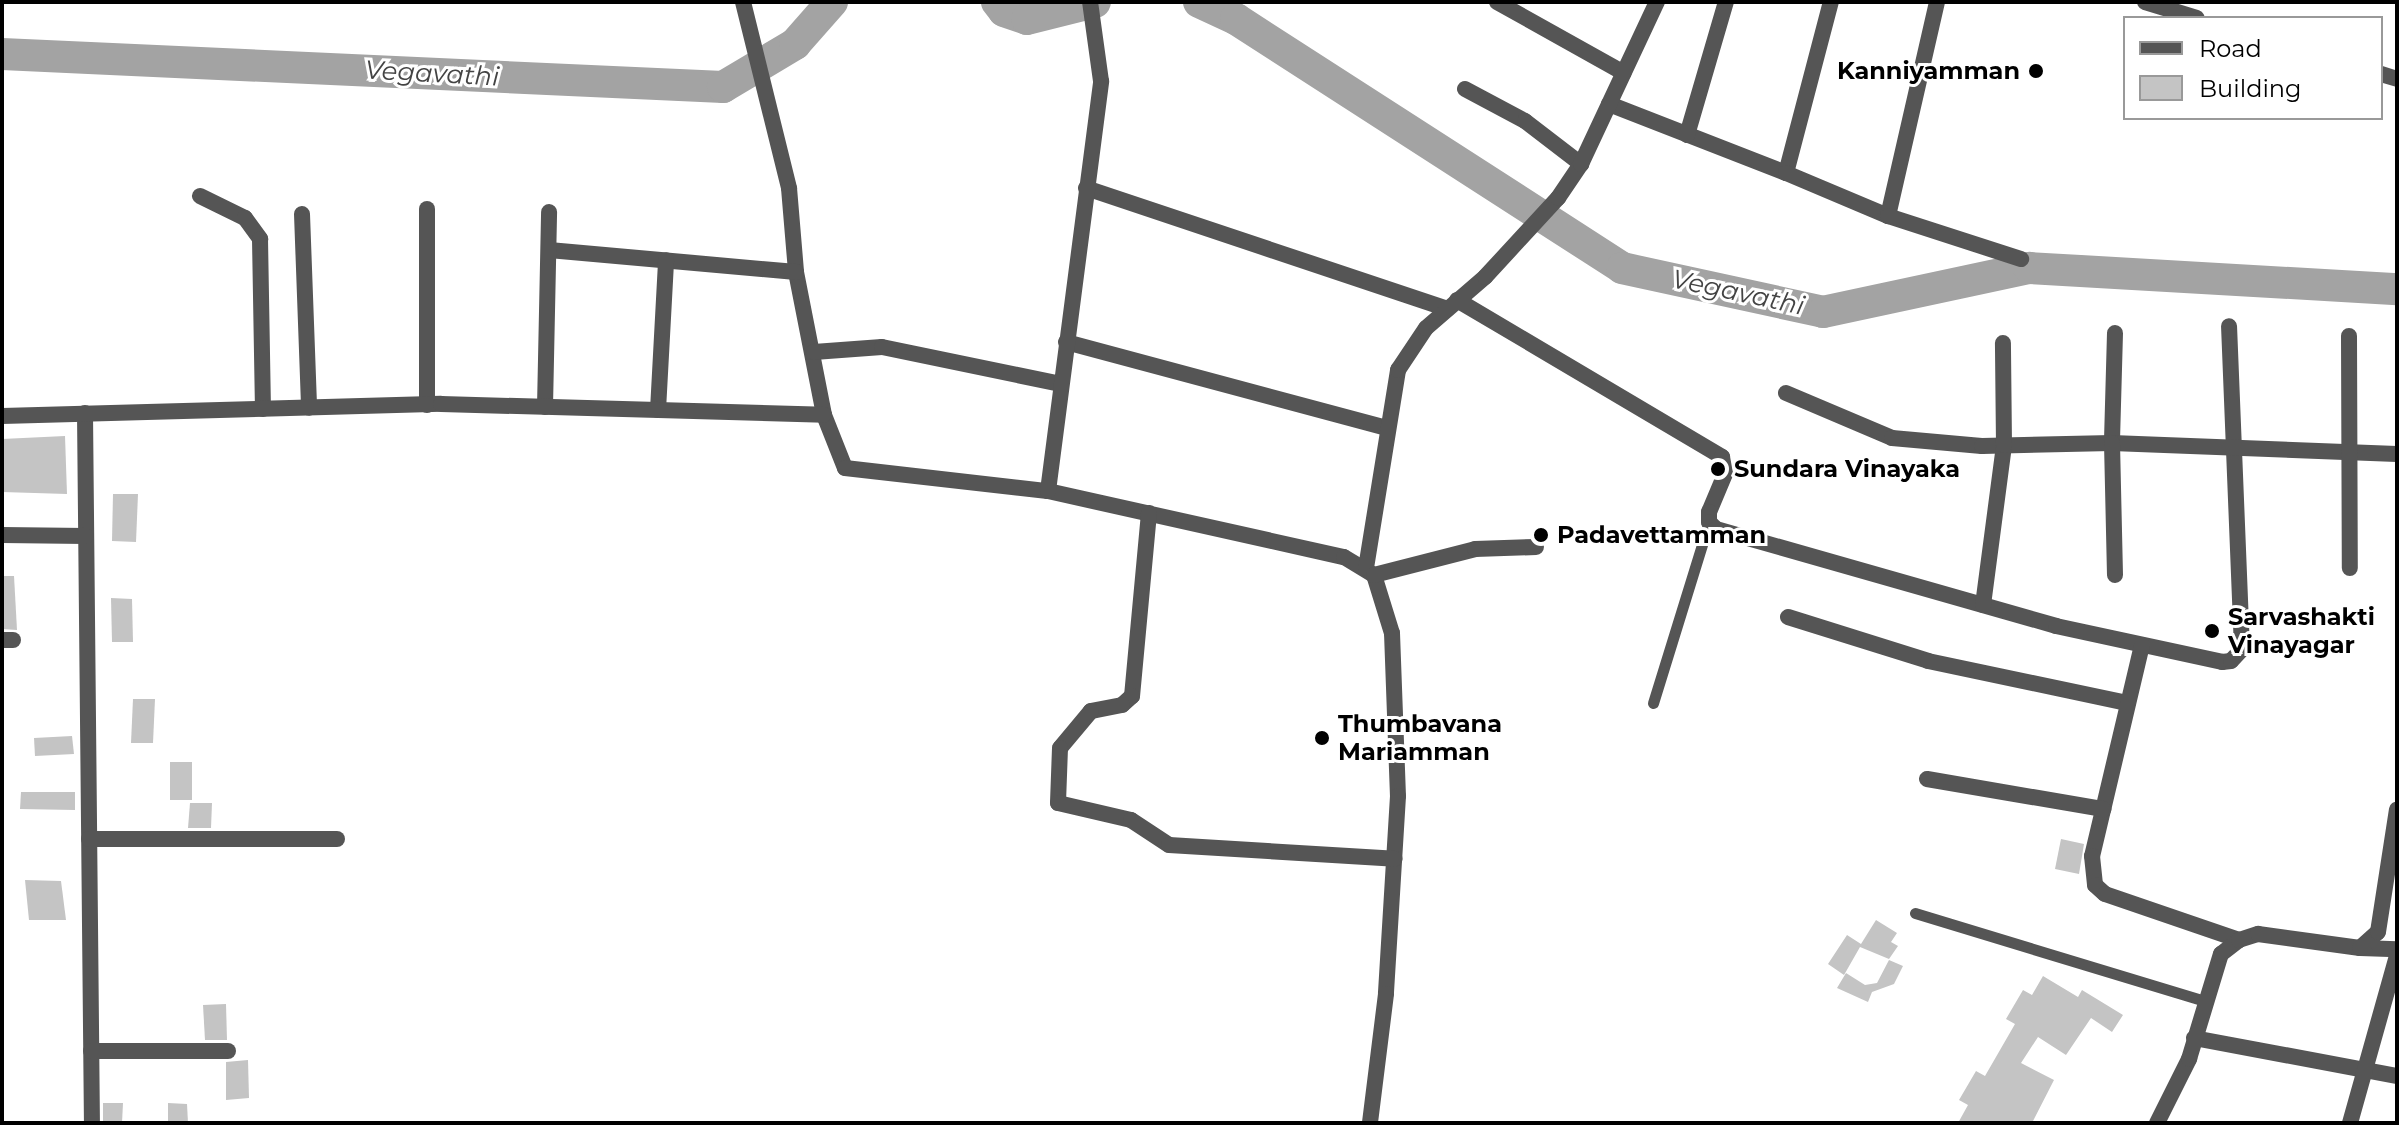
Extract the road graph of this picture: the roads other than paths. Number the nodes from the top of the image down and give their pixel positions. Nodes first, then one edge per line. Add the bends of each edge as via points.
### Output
1 (743, 2) edge
2 (1090, 2) edge
3 (1497, 2) edge
4 (1657, 2) edge
5 (1726, 2) edge
6 (1831, 2) edge
7 (1937, 2) edge
8 (2145, 2) edge
9 (2190, 16) edge
10 (1624, 73) junction
11 (1465, 89) dead end
12 (1609, 104) junction
13 (1687, 135) junction
14 (1581, 164) junction
15 (1786, 173) junction
16 (1086, 188) junction
17 (200, 196) dead end
18 (427, 209) dead end
19 (549, 212) dead end
20 (302, 214) dead end
21 (1888, 216) junction
22 (549, 250) junction
23 (2021, 259) dead end
24 (666, 260) junction
25 (796, 272) junction
26 (1452, 304) junction
27 (2229, 326) dead end
28 (2115, 333) dead end
29 (2349, 336) dead end
30 (1066, 342) junction
31 (2003, 343) dead end
32 (814, 352) junction
33 (1060, 384) junction
34 (1786, 393) dead end
35 (427, 405) junction
36 (545, 407) junction
37 (309, 408) junction
38 (263, 409) junction
39 (658, 410) junction
40 (85, 413) junction
41 (824, 415) junction
42 (2, 416) edge
43 (1388, 428) junction
44 (2112, 443) junction
45 (2004, 445) junction
46 (2232, 445) junction
47 (2350, 451) junction
48 (2397, 454) edge
49 (1048, 491) junction
50 (1149, 513) junction
51 (1709, 522) junction
52 (2, 535) edge
53 (86, 536) junction
54 (1536, 547) dead end
55 (2350, 568) dead end
56 (1370, 571) junction
57 (2115, 575) dead end
58 (1983, 605) junction
59 (1788, 617) dead end
60 (2142, 645) junction
61 (1653, 703) dead end
62 (2128, 703) junction
63 (1927, 779) dead end
64 (2103, 809) junction
65 (2397, 809) edge
66 (89, 839) junction
67 (337, 839) dead end
68 (1395, 859) junction
69 (1915, 913) dead end
70 (2239, 940) junction
71 (2360, 948) junction
72 (2397, 949) edge
73 (2397, 956) edge
74 (2205, 1001) junction
75 (2194, 1038) junction
76 (91, 1051) junction
77 (228, 1051) dead end
78 (2367, 1071) junction
79 (2397, 1076) edge
80 (92, 1123) edge
81 (1370, 1123) edge
82 (2157, 1123) edge
83 (2350, 1123) edge

1 - 25 street via 789,188
2 - 16 street via 1102,64
3 - 10 street
4 - 10 street
5 - 13 street
6 - 15 street
7 - 21 street
8 - 9 street
10 - 12 street
11 - 14 street via 1525,121
12 - 13 street
12 - 14 street
13 - 15 street
14 - 26 street via 1558,198 1485,277
15 - 21 street
16 - 26 street
16 - 30 street
17 - 38 street via 245,218 260,239
18 - 35 street
19 - 22 street
20 - 37 street
21 - 23 street
22 - 24 street
22 - 36 street
24 - 25 street
24 - 39 street
25 - 32 street
26 - 43 street via 1426,328 1398,370
26 - 51 street via 1722,457 1725,474
27 - 46 street
28 - 44 street
29 - 47 street
30 - 33 street
30 - 43 street
31 - 45 street
32 - 33 street via 882,347
32 - 41 street
33 - 49 street
34 - 45 street via 1892,438
35 - 36 street
35 - 37 street
36 - 39 street
37 - 38 street
38 - 40 street
39 - 41 street
40 - 42 street
40 - 53 street
41 - 49 street via 834,450 852,471
43 - 56 street
44 - 45 street
44 - 46 street
44 - 57 street
45 - 58 street
46 - 47 street
46 - 60 street via 2242,649 2231,661 2222,662
47 - 48 street
47 - 55 street
49 - 50 street
50 - 56 street via 1344,557
50 - 68 street via 1132,696 1122,705 1091,711 1060,748 1058,803 1131,820 1169,845
51 - 58 street via 1716,529
51 - 61 lane
52 - 53 street
53 - 66 street
54 - 56 street via 1475,549
56 - 68 street via 1392,633
58 - 60 street
59 - 62 street via 1928,661
60 - 62 street
62 - 64 street
63 - 64 street
64 - 70 street via 2092,856 2095,885 2105,894
65 - 71 street via 2378,932
66 - 67 street
66 - 76 street
68 - 81 street
69 - 74 lane
70 - 71 street via 2258,934
70 - 74 street via 2221,954
71 - 72 street
73 - 78 street
74 - 75 street
75 - 78 street
75 - 82 street
76 - 77 street
76 - 80 street
78 - 79 street
78 - 83 street

